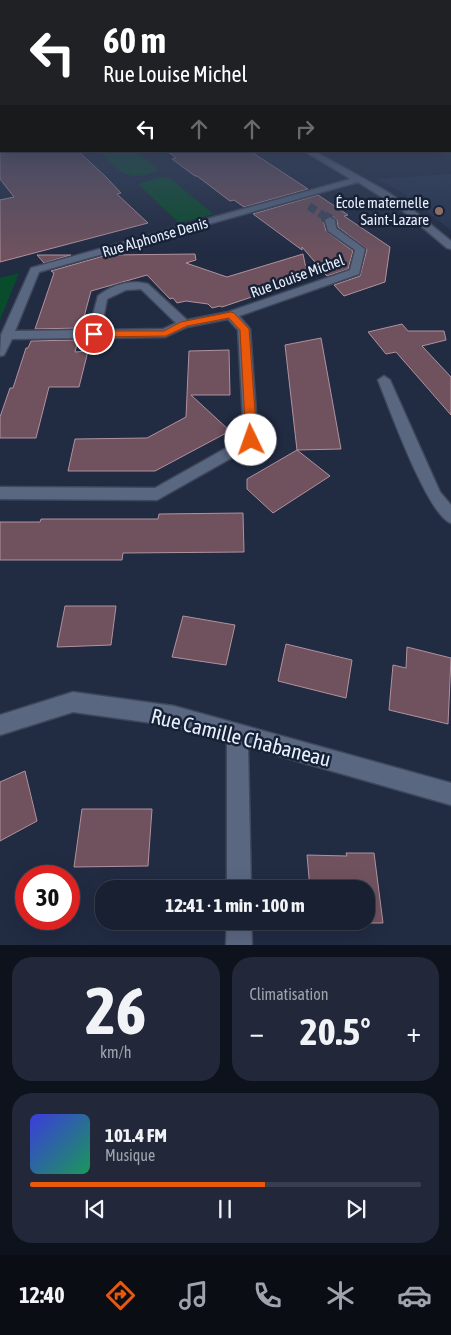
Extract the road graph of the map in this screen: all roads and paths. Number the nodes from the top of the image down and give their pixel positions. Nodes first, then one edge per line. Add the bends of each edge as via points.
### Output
1 (336, 166) edge
2 (360, 179) junction
3 (296, 197) junction
4 (309, 206) tunnel mouth
5 (330, 220) tunnel mouth
6 (451, 246) edge
7 (231, 315) junction
8 (184, 324) junction
9 (94, 334) junction
10 (8, 335) junction
11 (0, 352) edge
12 (384, 380) dead end
13 (0, 493) edge
14 (451, 517) edge
15 (0, 725) edge
16 (237, 734) junction
17 (451, 794) edge
18 (238, 880) edge
19 (239, 930) edge
20 (239, 945) edge

1 - 2 street
2 - 3 street, Rue Alphonse Denis
2 - 6 street via 405,208
3 - 4 street
3 - 10 street, Rue Alphonse Denis via 35,270
5 - 7 street, Rue Louise Michel via 331,229 360,249 355,272
7 - 8 street, Rue Louise Michel
7 - 13 street via 244,329 251,440 156,494
8 - 9 street, Rue Louise Michel via 166,334
8 - 9 street via 144,286 136,284 109,292 102,298
9 - 10 street, Rue Louise Michel
10 - 11 street, Rue Alphonse Denis
12 - 14 street via 434,495
15 - 16 street, Rue Camille Chabaneau via 73,702 174,716
16 - 17 street, Rue Camille Chabaneau
16 - 18 street
19 - 20 street

